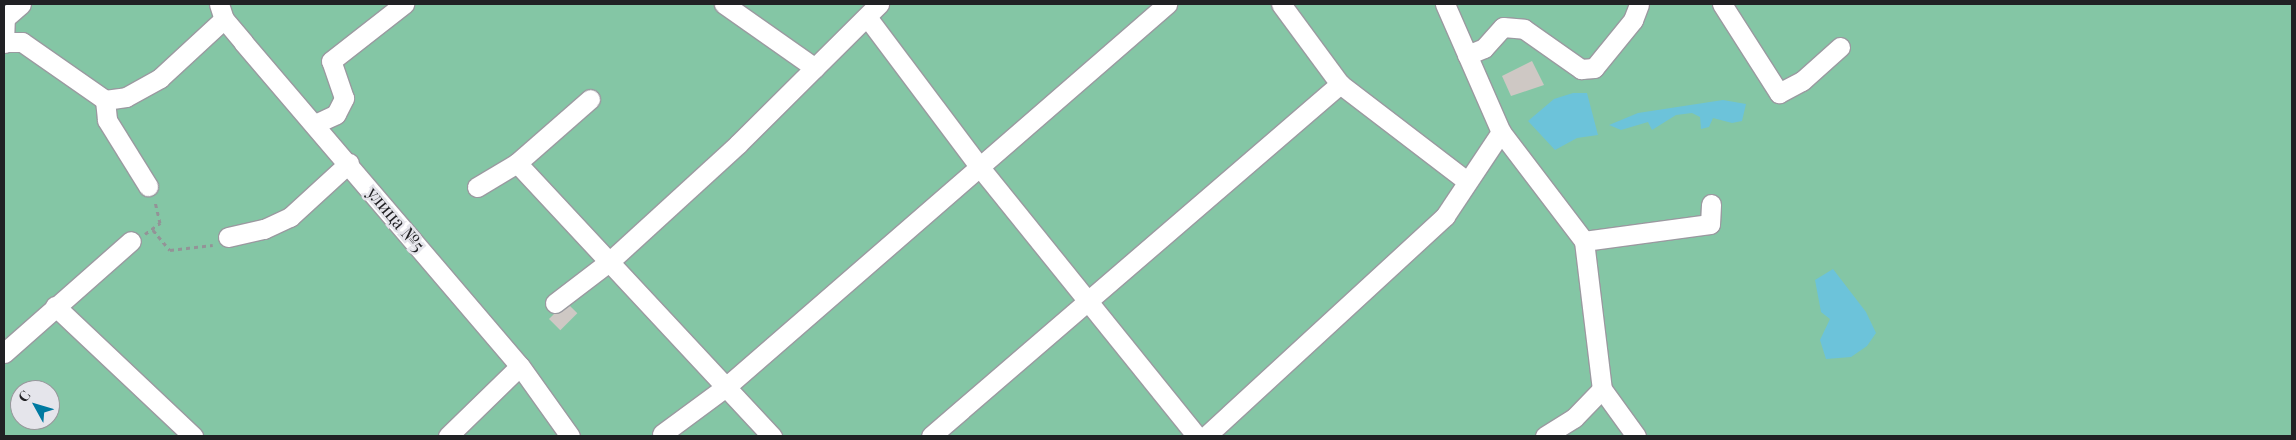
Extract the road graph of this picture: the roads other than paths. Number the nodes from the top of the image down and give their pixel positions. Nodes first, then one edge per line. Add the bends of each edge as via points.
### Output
1 (21, 4) edge
2 (404, 4) edge
3 (724, 4) edge
4 (1167, 4) edge
5 (1281, 4) edge
6 (1445, 4) edge
7 (1639, 4) edge
8 (1722, 4) edge
9 (873, 10) edge
10 (222, 12) edge
11 (4, 42) edge
12 (1840, 47) dead end
13 (1468, 55) junction
14 (815, 68) junction
15 (1340, 84) junction
16 (590, 99) dead end
17 (105, 100) junction
18 (315, 124) junction
19 (1501, 132) junction
20 (349, 163) junction
21 (518, 163) junction
22 (978, 165) junction
23 (1467, 181) junction
24 (148, 186) road end
25 (477, 187) dead end
26 (1711, 204) dead end
27 (228, 237) road end
28 (1584, 240) junction
29 (132, 241) road end
30 (610, 261) junction
31 (1086, 300) junction
32 (555, 303) dead end
33 (55, 306) junction
34 (4, 353) edge
35 (520, 366) junction
36 (727, 386) junction
37 (1602, 389) junction
38 (662, 434) dead end
39 (194, 436) edge
40 (448, 436) edge
41 (570, 436) edge
42 (772, 436) edge
43 (932, 436) edge
44 (1196, 436) edge
45 (1206, 436) edge
46 (1546, 436) edge
47 (1636, 436) edge

1 - 11 street via 5,18
2 - 18 street via 331,61 344,98 336,114
3 - 14 street
4 - 22 street
5 - 15 street
6 - 13 street
7 - 13 street via 1633,20 1594,68 1581,69 1524,29 1503,27 1484,48
8 - 12 street via 1779,93 1802,81
9 - 14 street
9 - 22 street
10 - 17 street via 160,78 126,97
10 - 18 street, улица №5
11 - 17 street via 22,42
13 - 19 street
14 - 30 street
15 - 23 street
15 - 31 street
16 - 21 street
17 - 24 street via 107,120
18 - 20 street, улица №5
19 - 23 street
19 - 28 street
20 - 27 street via 290,217 264,229
20 - 35 street, улица №5
21 - 25 street
21 - 30 street
22 - 31 street
22 - 36 street
23 - 45 street via 1444,216
26 - 28 street via 1710,224
28 - 37 street
29 - 33 street
30 - 32 street
30 - 36 street
31 - 43 street
31 - 44 street
33 - 34 street
33 - 39 street
35 - 40 street
35 - 41 street, улица №5
36 - 38 street
36 - 42 street
37 - 46 street via 1574,418
37 - 47 street

